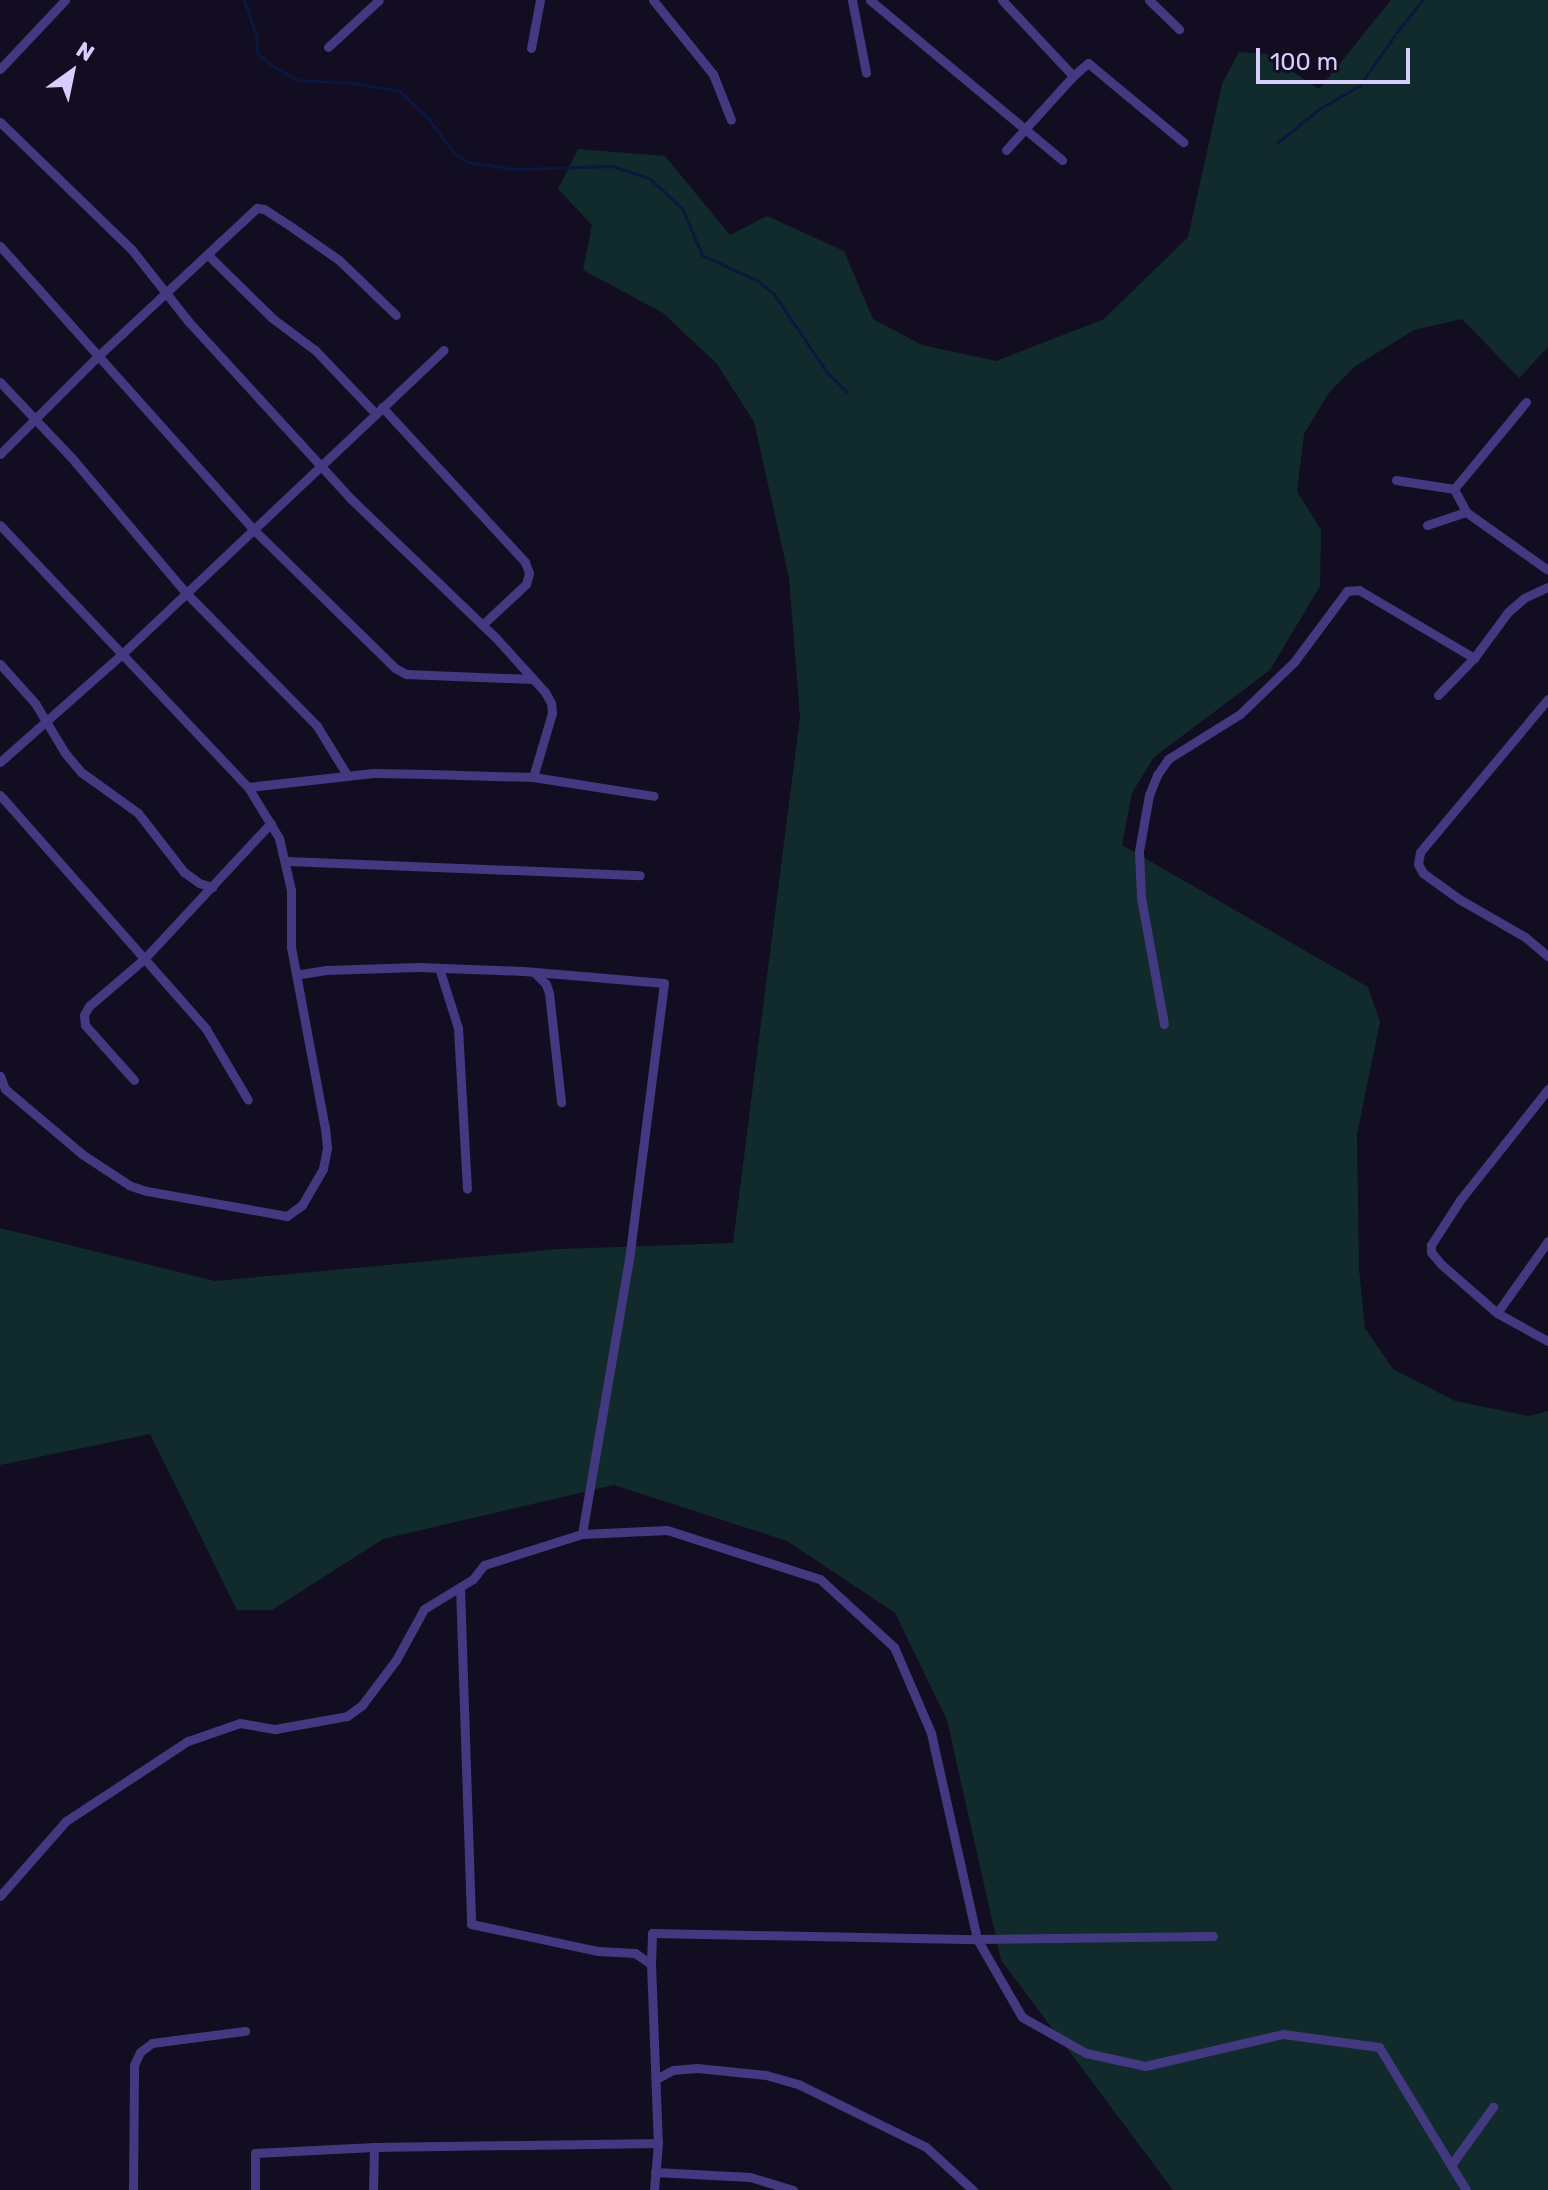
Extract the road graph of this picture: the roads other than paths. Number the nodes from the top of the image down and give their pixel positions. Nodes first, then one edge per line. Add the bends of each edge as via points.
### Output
1 (65, 0) edge
2 (379, 0) edge
3 (540, 0) edge
4 (653, 0) edge
5 (852, 0) edge
6 (870, 0) edge
7 (1002, 0) edge
8 (1149, 0) edge
9 (1179, 29) dead end
10 (328, 47) dead end
11 (531, 48) dead end
12 (0, 69) edge
13 (866, 73) dead end
14 (1073, 76) junction
15 (731, 120) dead end
16 (2, 127) edge
17 (1024, 130) junction
18 (1183, 142) dead end
19 (1006, 150) dead end
20 (1062, 160) dead end
21 (0, 246) edge
22 (208, 255) junction
23 (165, 294) junction
24 (396, 315) dead end
25 (444, 350) dead end
26 (97, 357) junction
27 (0, 382) edge
28 (1526, 402) dead end
29 (379, 411) junction
30 (36, 418) junction
31 (0, 454) edge
32 (320, 466) junction
33 (1396, 480) dead end
34 (1454, 489) junction
35 (1466, 512) junction
36 (0, 525) edge
37 (1427, 525) dead end
38 (254, 530) junction
39 (1548, 570) edge
40 (1548, 587) edge
41 (186, 593) junction
42 (482, 625) junction
43 (121, 655) junction
44 (1474, 658) junction
45 (0, 664) edge
46 (533, 679) junction
47 (1438, 695) dead end
48 (1548, 699) edge
49 (46, 720) junction
50 (0, 762) edge
51 (347, 775) junction
52 (533, 777) junction
53 (248, 787) junction
54 (0, 795) edge
55 (654, 796) dead end
56 (271, 823) junction
57 (287, 861) junction
58 (640, 875) dead end
59 (212, 887) junction
60 (1548, 956) edge
61 (144, 959) junction
62 (439, 968) junction
63 (536, 974) junction
64 (296, 975) junction
65 (1164, 1024) dead end
66 (0, 1076) edge
67 (134, 1080) dead end
68 (1548, 1089) edge
69 (248, 1100) dead end
70 (561, 1102) dead end
71 (467, 1189) dead end
72 (1548, 1241) edge
73 (1497, 1313) junction
74 (1548, 1341) edge
75 (582, 1534) junction
76 (460, 1587) junction
77 (0, 1896) edge
78 (1213, 1936) dead end
79 (977, 1939) junction
80 (651, 1964) junction
81 (245, 2031) dead end
82 (656, 2079) junction
83 (1493, 2107) dead end
84 (658, 2143) junction
85 (374, 2147) junction
86 (1451, 2165) junction
87 (655, 2172) junction
88 (133, 2190) edge
89 (255, 2190) edge
90 (373, 2190) edge
91 (654, 2190) edge
92 (793, 2190) edge
93 (973, 2190) edge
94 (1466, 2190) edge

1 - 12 street
2 - 10 street
3 - 11 street
4 - 15 street via 713,74
5 - 13 street
6 - 17 street
7 - 14 street
8 - 9 street
14 - 17 street
14 - 18 street via 1088,63
16 - 23 street via 124,241
17 - 19 street
17 - 20 street
21 - 26 street
22 - 23 street
22 - 24 street via 243,217 264,209 339,260
22 - 29 street
23 - 26 street
23 - 32 street
25 - 29 street
26 - 30 street
26 - 38 street
27 - 30 street
28 - 34 street
29 - 32 street
29 - 42 street via 525,562 526,584
30 - 31 street
30 - 41 street
32 - 38 street
32 - 42 street
33 - 34 street
34 - 35 street
35 - 37 street
35 - 39 street
36 - 43 street
38 - 41 street
38 - 46 street via 406,674
40 - 44 street via 1508,612
41 - 43 street
41 - 51 street via 317,726
42 - 46 street
43 - 49 street
43 - 53 street
44 - 47 street
44 - 65 street via 1359,590 1347,591 1294,662 1240,714 1168,759 1149,795 1139,851 1141,897
45 - 49 street
46 - 52 street via 551,703 552,713
48 - 60 street via 1420,852 1418,864 1459,899
49 - 50 street
49 - 59 street via 81,772 138,813 184,872
51 - 52 street
51 - 53 street
52 - 55 street
53 - 56 street
54 - 61 street
56 - 57 street
56 - 59 street
57 - 58 street
57 - 64 street
59 - 61 street
61 - 67 street via 84,1015 85,1025
61 - 69 street via 206,1029
62 - 63 street
62 - 64 street
62 - 71 street via 458,1028
63 - 70 street via 549,993
63 - 75 street via 664,983 630,1252
64 - 66 street via 327,1148 313,1189 287,1216 129,1185 40,1120 5,1089
68 - 73 street via 1431,1245 1442,1265
72 - 73 street
73 - 74 street
75 - 76 street via 484,1565
75 - 79 street via 667,1530 820,1579 894,1647 931,1733
76 - 77 street via 424,1609 396,1660 362,1705 347,1716 275,1729 240,1723 188,1741 66,1821
76 - 80 street via 471,1924 598,1951 635,1953
78 - 79 street
79 - 80 street via 652,1933
79 - 86 street via 1022,2017 1086,2053 1145,2066 1283,2034 1379,2047
80 - 82 street
81 - 88 street via 152,2043 140,2052 133,2080
82 - 84 street
82 - 93 street via 673,2070 697,2068 766,2075 800,2085 926,2147
83 - 86 street
84 - 85 street
84 - 87 street
85 - 89 street via 255,2153
85 - 90 street
86 - 94 street
87 - 91 street
87 - 92 street via 750,2177

